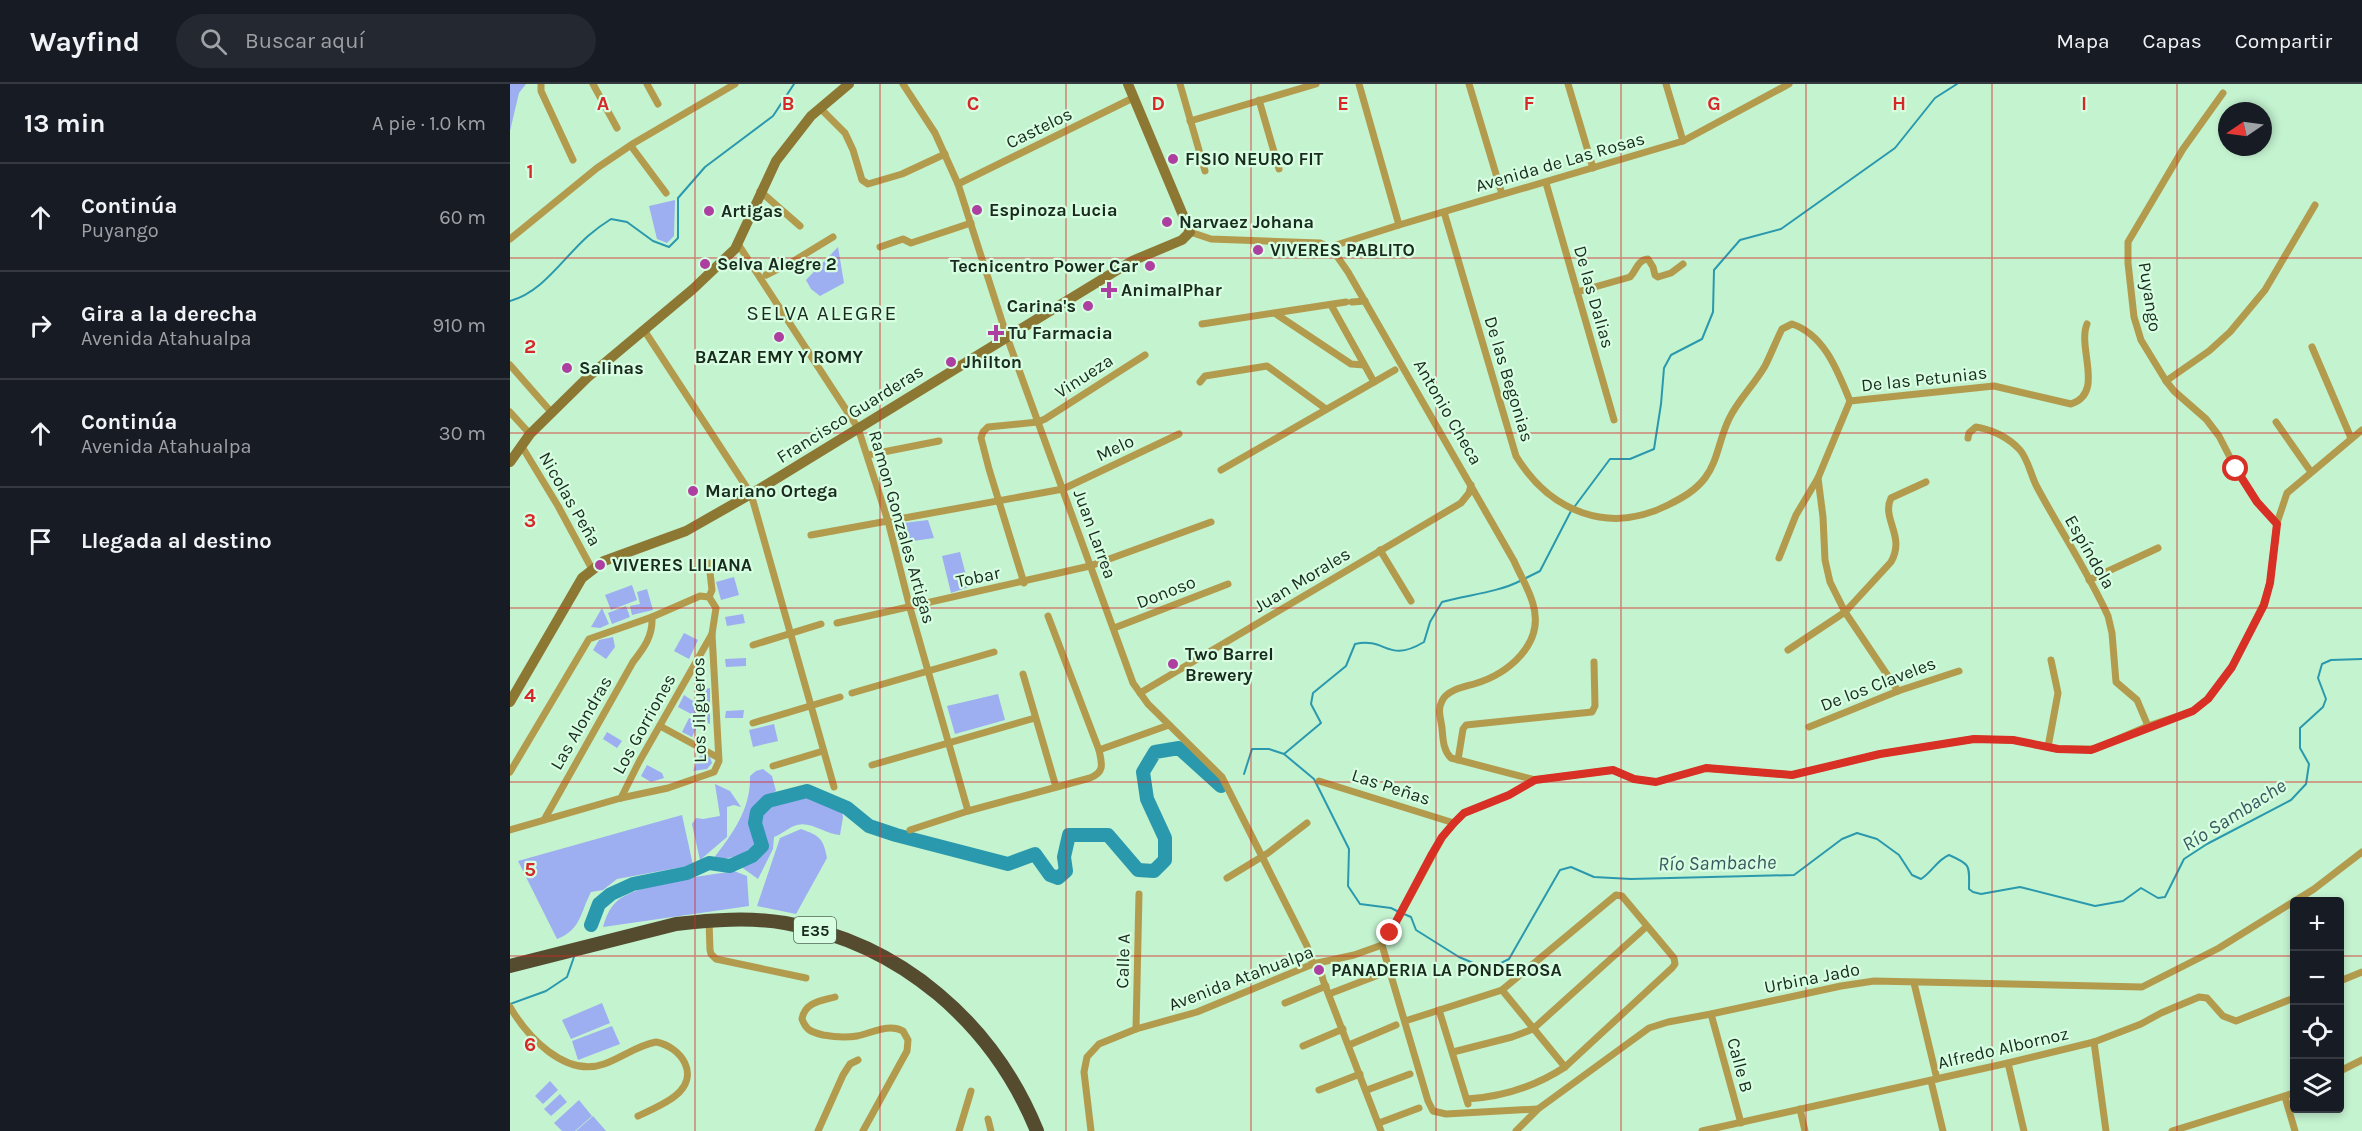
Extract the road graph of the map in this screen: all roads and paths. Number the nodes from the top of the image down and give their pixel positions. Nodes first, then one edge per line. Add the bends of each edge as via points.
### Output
1 (541, 84) edge
2 (593, 84) edge
3 (647, 84) edge
4 (735, 84) edge
5 (849, 84) edge
6 (903, 84) edge
7 (1128, 84) edge
8 (1180, 84) edge
9 (1316, 84) edge
10 (1359, 84) edge
11 (1469, 84) edge
12 (1568, 84) edge
13 (1666, 84) edge
14 (1789, 84) edge
15 (2223, 93) dead end
16 (1133, 98) junction
17 (1259, 100) junction
18 (658, 104) dead end
19 (820, 108) junction
20 (1190, 121) junction
21 (617, 128) dead end
22 (1683, 141) junction
23 (631, 146) junction
24 (945, 154) junction
25 (573, 160) dead end
26 (1593, 168) junction
27 (1279, 170) dead end
28 (1205, 171) dead end
29 (1546, 183) junction
30 (958, 184) junction
31 (760, 191) junction
32 (666, 193) dead end
33 (1502, 195) junction
34 (2315, 205) dead end
35 (1444, 212) junction
36 (971, 224) junction
37 (1399, 225) junction
38 (800, 226) dead end
39 (1190, 232) junction
40 (833, 237) dead end
41 (510, 239) edge
42 (738, 244) junction
43 (880, 247) dead end
44 (1330, 248) junction
45 (1683, 264) dead end
46 (766, 275) dead end
47 (1577, 292) junction
48 (1365, 301) junction
49 (1330, 305) junction
50 (1276, 314) junction
51 (1202, 324) dead end
52 (2087, 324) dead end
53 (644, 330) junction
54 (1007, 337) junction
55 (2312, 347) dead end
56 (1145, 355) dead end
57 (510, 365) edge
58 (1364, 365) junction
59 (1395, 370) dead end
60 (2166, 381) junction
61 (1200, 382) dead end
62 (1374, 382) junction
63 (1850, 401) junction
64 (1326, 409) junction
65 (510, 412) edge
66 (552, 413) junction
67 (1614, 420) dead end
68 (1038, 422) junction
69 (2276, 422) dead end
70 (858, 428) junction
71 (2362, 430) edge
72 (530, 434) junction
73 (1179, 434) dead end
74 (1968, 438) dead end
75 (2351, 438) junction
76 (939, 441) dead end
77 (521, 445) junction
78 (868, 456) junction
79 (510, 462) edge
80 (1221, 470) dead end
81 (2311, 472) junction
82 (1818, 478) junction
83 (1926, 482) dead end
84 (1471, 485) junction
85 (1063, 489) junction
86 (751, 494) junction
87 (998, 500) junction
88 (888, 521) junction
89 (1211, 522) dead end
90 (2277, 524) junction
91 (811, 535) dead end
92 (2158, 548) dead end
93 (1380, 550) junction
94 (1779, 558) dead end
95 (709, 563) dead end
96 (1090, 566) junction
97 (592, 568) junction
98 (2089, 580) junction
99 (1024, 583) junction
100 (1228, 584) dead end
101 (709, 597) junction
102 (1410, 601) dead end
103 (910, 608) junction
104 (1845, 612) junction
105 (1048, 616) dead end
106 (652, 617) junction
107 (837, 623) dead end
108 (821, 624) dead end
109 (1114, 628) junction
110 (712, 634) junction
111 (791, 634) junction
112 (753, 645) dead end
113 (1788, 650) dead end
114 (994, 652) dead end
115 (2051, 660) dead end
116 (1594, 662) dead end
117 (928, 671) junction
118 (1959, 671) dead end
119 (1023, 674) dead end
120 (1898, 691) junction
121 (852, 693) dead end
122 (1140, 693) junction
123 (840, 696) dead end
124 (510, 702) edge
125 (810, 706) junction
126 (1035, 718) junction
127 (753, 723) dead end
128 (1169, 724) junction
129 (660, 726) junction
130 (2148, 726) junction
131 (1809, 727) dead end
132 (950, 744) junction
133 (2048, 747) junction
134 (1099, 750) junction
135 (824, 751) junction
136 (717, 757) junction
137 (1458, 760) junction
138 (872, 765) dead end
139 (773, 766) dead end
140 (510, 772) edge
141 (1535, 780) junction
142 (1319, 781) dead end
143 (834, 787) dead end
144 (1056, 787) junction
145 (621, 798) junction
146 (969, 811) junction
147 (544, 820) junction
148 (1307, 823) dead end
149 (1454, 823) junction
150 (510, 830) edge
151 (910, 830) dead end
152 (2362, 852) edge
153 (1262, 857) junction
154 (1227, 878) dead end
155 (1139, 894) dead end
156 (709, 920) junction
157 (1646, 927) junction
158 (1382, 945) junction
159 (1316, 963) junction
160 (510, 966) edge
161 (2362, 972) edge
162 (1381, 974) dead end
163 (806, 978) dead end
164 (2344, 979) edge
165 (1914, 983) junction
166 (1326, 986) junction
167 (1502, 990) junction
168 (1329, 994) junction
169 (835, 997) dead end
170 (2290, 1000) edge
171 (1285, 1003) dead end
172 (510, 1007) edge
173 (1439, 1010) junction
174 (1711, 1014) junction
175 (1405, 1021) junction
176 (1396, 1025) dead end
177 (1136, 1029) junction
178 (1343, 1029) junction
179 (1533, 1029) junction
180 (2094, 1042) junction
181 (1349, 1046) junction
182 (1303, 1047) dead end
183 (1453, 1052) junction
184 (858, 1060) dead end
185 (2362, 1060) edge
186 (2008, 1063) junction
187 (1565, 1068) junction
188 (2344, 1069) edge
189 (1360, 1074) junction
190 (1410, 1074) dead end
191 (1934, 1080) junction
192 (1319, 1090) dead end
193 (1366, 1090) junction
194 (971, 1091) dead end
195 (2290, 1095) edge
196 (2285, 1097) junction
197 (1419, 1108) dead end
198 (1538, 1109) junction
199 (1800, 1109) junction
200 (638, 1116) dead end
201 (988, 1119) dead end
202 (1380, 1123) junction
203 (1741, 1123) junction
204 (818, 1131) edge
205 (863, 1131) edge
206 (959, 1131) edge
207 (991, 1131) edge
208 (1037, 1131) edge
209 (1091, 1131) edge
210 (1381, 1131) edge
211 (1516, 1131) edge
212 (1702, 1131) edge
213 (1805, 1131) edge
214 (1943, 1131) edge
215 (2024, 1131) edge
216 (2106, 1131) edge
217 (2172, 1131) edge
218 (2295, 1131) edge

1 - 25 street
2 - 21 street
3 - 18 street
4 - 23 street
5 - 19 street
6 - 24 street, Juan Larrea
7 - 16 street
8 - 20 street
9 - 17 street
10 - 37 street
11 - 33 street
12 - 26 street
13 - 22 street
14 - 22 street, Avenida de Las Rosas
15 - 60 street, Puyango via 2182,148 2128,242 2134,317 2141,340
16 - 30 street, Castelos
16 - 39 street
17 - 20 street
17 - 27 street
19 - 24 street via 845,133 862,180 868,184 902,174
19 - 31 street via 787,145
20 - 28 street
22 - 26 street, Avenida de Las Rosas
23 - 32 street
23 - 41 street via 597,168
24 - 30 street, Juan Larrea
26 - 29 street, Avenida de Las Rosas
29 - 33 street, Avenida de Las Rosas
29 - 47 street, De las Dalias
30 - 36 street, Juan Larrea
31 - 38 street
31 - 42 street
33 - 35 street, Avenida de Las Rosas
34 - 60 street via 2265,290 2230,332
35 - 37 street, Avenida de Las Rosas
35 - 63 street, De las Begonias via 1516,456 1534,482 1581,512 1614,519 1637,518 1695,490 1716,460 1729,418 1765,366 1782,328 1792,324 1804,328 1833,359
36 - 43 street via 911,243 903,239
36 - 54 street, Juan Larrea
37 - 44 street, Avenida de Las Rosas
39 - 44 street via 1211,239 1320,243
39 - 54 street, Francisco Guarderas via 1182,240 1132,261
40 - 46 street
42 - 53 street
42 - 70 street, Ramon Gonzales Artigas
44 - 48 street, Antonio Checa
45 - 47 street via 1658,277 1651,262 1644,260 1630,277
47 - 67 street, De las Dalias
48 - 49 street
48 - 84 street, Antonio Checa
49 - 50 street
49 - 58 street
50 - 51 street
50 - 58 street via 1351,364
52 - 63 street, De las Petunias via 2084,340 2088,384 2085,395 2071,404 1994,386
53 - 66 street
53 - 86 street
54 - 68 street, Juan Larrea
54 - 70 street, Francisco Guarderas
55 - 75 street
56 - 68 street, Vinueza
57 - 66 street
58 - 62 street
59 - 62 street
60 - 90 street, Puyango via 2213,427 2257,502
61 - 64 street via 1205,376 1267,366
62 - 64 street
63 - 82 street
64 - 80 street
65 - 72 street
66 - 72 street
68 - 85 street, Juan Larrea
68 - 87 street via 988,427 983,432 981,438
69 - 81 street
70 - 78 street, Ramon Gonzales Artigas
70 - 86 street, Francisco Guarderas
71 - 75 street
72 - 77 street
73 - 85 street, Melo
74 - 98 street, Espíndola via 1976,428 1996,432 2022,453
75 - 81 street
76 - 78 street
77 - 79 street
77 - 97 street, Nicolas Peña
78 - 88 street, Ramon Gonzales Artigas
81 - 90 street via 2287,493
82 - 94 street via 1796,515
82 - 104 street via 1825,560 1830,582
83 - 104 street via 1891,498 1890,518 1897,552
84 - 93 street, Juan Morales via 1461,503
84 - 137 street, Antonio Checa via 1534,604 1536,626 1526,649 1503,672 1450,692 1442,699 1439,710 1444,748 1451,758
85 - 87 street, Melo
85 - 96 street, Juan Larrea
86 - 97 street, Francisco Guarderas via 686,531
86 - 111 street
87 - 88 street, Melo
87 - 99 street
88 - 91 street, Melo
88 - 103 street, Ramon Gonzales Artigas
89 - 96 street, Tobar
90 - 130 street via 2264,605 2232,667 2208,699 2193,711
92 - 98 street
93 - 102 street
93 - 122 street, Juan Morales
95 - 101 street, Los Jilgueros
96 - 99 street, Tobar
96 - 109 street, Juan Larrea
97 - 124 street, Francisco Guarderas via 582,578
98 - 130 street, Espíndola via 2108,616 2116,682 2137,700
99 - 103 street, Tobar
100 - 109 street, Donoso
101 - 106 street via 700,596
101 - 110 street, Los Jilgueros via 716,608
103 - 107 street, Tobar
103 - 117 street, Ramon Gonzales Artigas
104 - 113 street
104 - 120 street
105 - 134 street
106 - 140 street via 589,639
106 - 147 street, Las Alondras via 647,643
108 - 111 street
109 - 122 street, Juan Larrea
110 - 129 street, Los Gorriones
110 - 136 street, Los Jilgueros
111 - 112 street
111 - 125 street
114 - 117 street
115 - 133 street via 2058,693
116 - 137 street via 1592,712 1466,725
117 - 121 street
117 - 132 street, Ramon Gonzales Artigas
118 - 120 street, De los Claveles
119 - 126 street
120 - 131 street, De los Claveles
122 - 128 street, Juan Larrea
123 - 125 street
125 - 127 street
125 - 135 street
126 - 132 street
126 - 144 street
128 - 134 street
128 - 153 street, Juan Larrea via 1222,777
129 - 136 street
129 - 145 street, Los Gorriones
130 - 133 street via 2095,749
132 - 138 street
132 - 146 street, Ramon Gonzales Artigas
133 - 141 street via 2013,740 1974,739 1880,754 1792,775 1706,768 1656,782 1634,779 1613,770
134 - 144 street via 1102,764 1098,775
135 - 139 street
135 - 143 street
136 - 145 street, Los Jilgueros via 718,768 709,776
137 - 141 street
141 - 149 street via 1464,813
142 - 149 street, Las Peñas
144 - 146 street
145 - 147 street, Los Jilgueros
146 - 151 street
147 - 150 street, Los Jilgueros
148 - 153 street
149 - 158 street via 1442,837
152 - 165 street, Urbina Jado via 2313,890 2219,948 2142,987
153 - 154 street
153 - 159 street, Juan Larrea
155 - 177 street, Calle A
156 - 160 highway, E35 via 676,924
156 - 163 street via 710,950 716,959
156 - 208 highway, E35 via 802,927 879,954 925,982 986,1040 1008,1072
157 - 167 street via 1622,896 1611,897
157 - 179 street
157 - 187 street via 1675,964
158 - 159 street, Avenida Atahualpa
158 - 175 street
159 - 166 street, Juan Larrea
159 - 177 street, Avenida Atahualpa via 1197,1012
161 - 164 street
162 - 168 street
165 - 174 street, Urbina Jado via 1882,981 1841,986
165 - 191 street
166 - 168 street, Juan Larrea
166 - 171 street
167 - 173 street
167 - 179 street
168 - 178 street, Juan Larrea
169 - 205 street via 807,1007 802,1019 811,1032 854,1037 898,1028 908,1040 907,1051
170 - 180 street, Alfredo Albornoz via 2236,1021 2223,1016 2207,998 2199,997
172 - 200 street via 537,1043 557,1057 577,1064 598,1066 656,1042 678,1051 686,1065 685,1085 676,1095
173 - 175 street
173 - 183 street
174 - 198 street, Urbina Jado via 1649,1028
174 - 203 street, Calle B
175 - 198 street via 1433,1111 1446,1114
176 - 181 street
177 - 209 street, Avenida Atahualpa via 1100,1044 1087,1057 1084,1079
178 - 181 street, Juan Larrea
178 - 182 street
179 - 183 street
179 - 187 street
180 - 186 street, Alfredo Albornoz
180 - 216 street
181 - 189 street, Juan Larrea
183 - 187 street via 1468,1102 1536,1083
184 - 204 street via 843,1075
185 - 188 street
186 - 191 street, Alfredo Albornoz
186 - 215 street
189 - 192 street
189 - 193 street, Juan Larrea
190 - 193 street
191 - 199 street, Alfredo Albornoz
191 - 214 street
193 - 202 street, Juan Larrea
194 - 206 street
195 - 196 street
196 - 217 street
196 - 218 street
197 - 202 street
198 - 211 street, Urbina Jado
199 - 203 street, Alfredo Albornoz
199 - 213 street
201 - 207 street
202 - 210 street, Juan Larrea
203 - 212 street, Alfredo Albornoz

